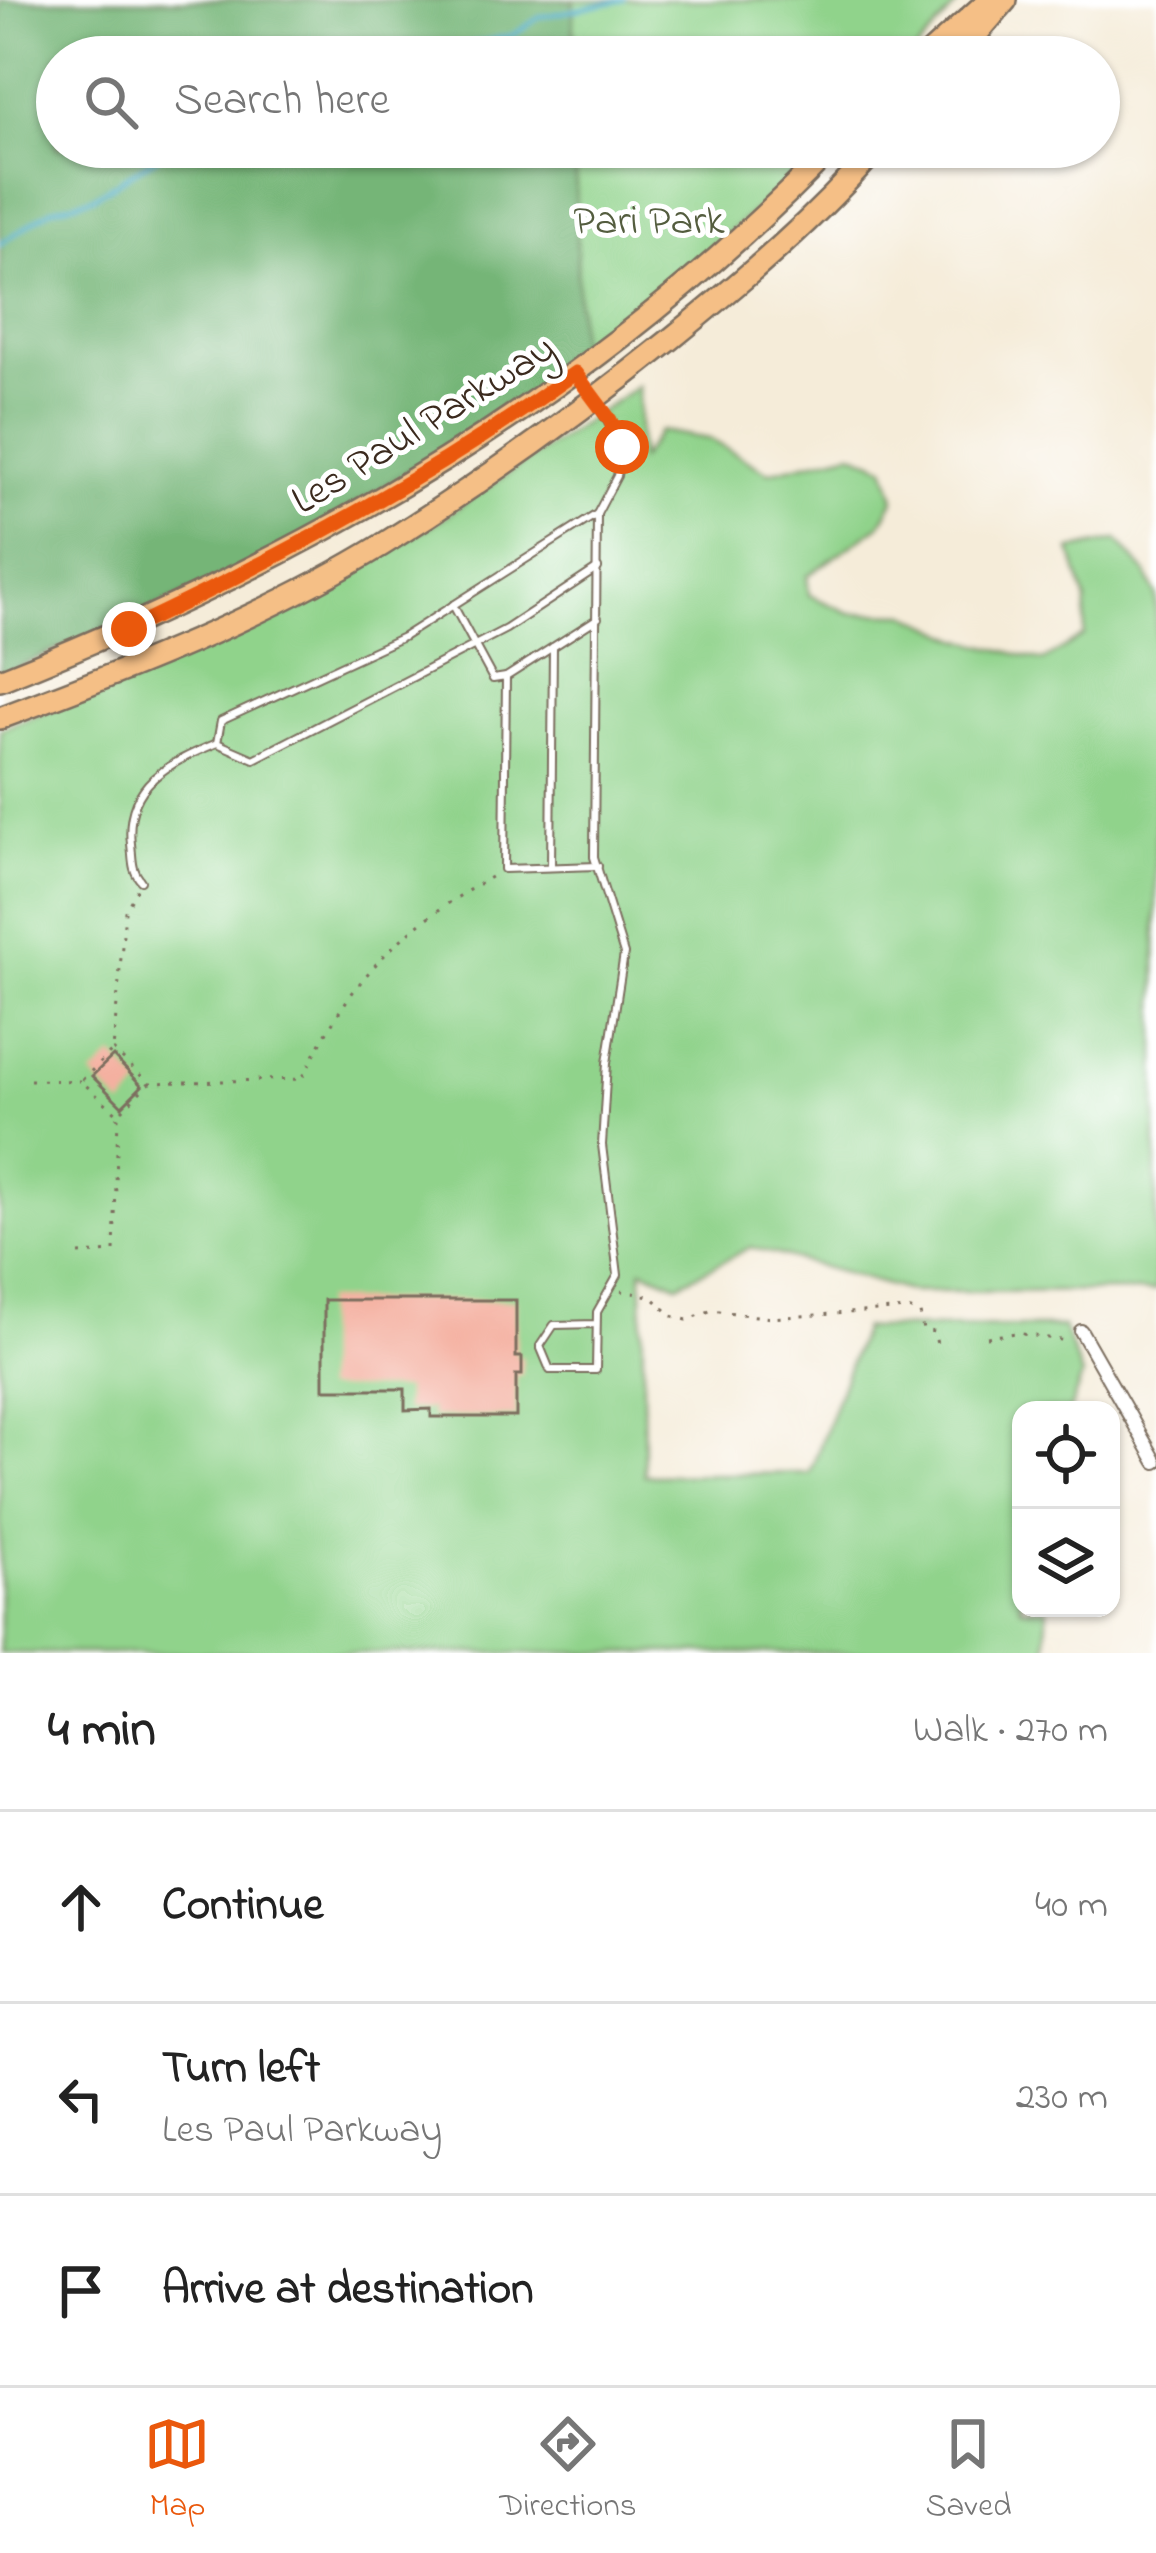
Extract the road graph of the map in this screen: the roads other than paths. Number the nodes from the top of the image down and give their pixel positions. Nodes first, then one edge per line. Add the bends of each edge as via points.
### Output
1 (989, 0) edge
2 (1006, 0) edge
3 (949, 36) edge
4 (975, 36) edge
5 (811, 168) edge
6 (860, 168) edge
7 (575, 373) junction
8 (595, 400) junction
9 (597, 514) junction
10 (598, 568) junction
11 (453, 604) junction
12 (598, 618) junction
13 (475, 644) junction
14 (553, 646) junction
15 (506, 676) junction
16 (0, 680) edge
17 (0, 718) edge
18 (217, 743) junction
19 (598, 866) junction
20 (550, 867) junction
21 (141, 881) road end
22 (596, 1324) junction
23 (1081, 1331) dead end
24 (1156, 1462) edge

1 - 3 main road
2 - 4 main road
5 - 7 main road, Les Paul Parkway
6 - 8 main road, Les Paul Parkway via 825,209
7 - 8 lane
7 - 16 main road, Les Paul Parkway via 410,484 269,563
8 - 9 lane via 622,447
8 - 17 main road, Les Paul Parkway via 359,557 150,660
9 - 10 lane
9 - 11 lane
10 - 12 lane
10 - 13 lane
11 - 13 lane
11 - 18 lane via 403,637 221,721
12 - 14 lane
12 - 19 lane
13 - 15 lane via 493,679
13 - 18 lane via 254,759
14 - 15 lane
14 - 20 lane
15 - 20 lane via 504,869
18 - 21 lane via 164,766 140,790 129,827
19 - 20 lane
19 - 22 lane via 624,954 602,1145 618,1274
22 - 22 lane via 596,1370 550,1370 543,1362 540,1346 554,1325
23 - 24 street

